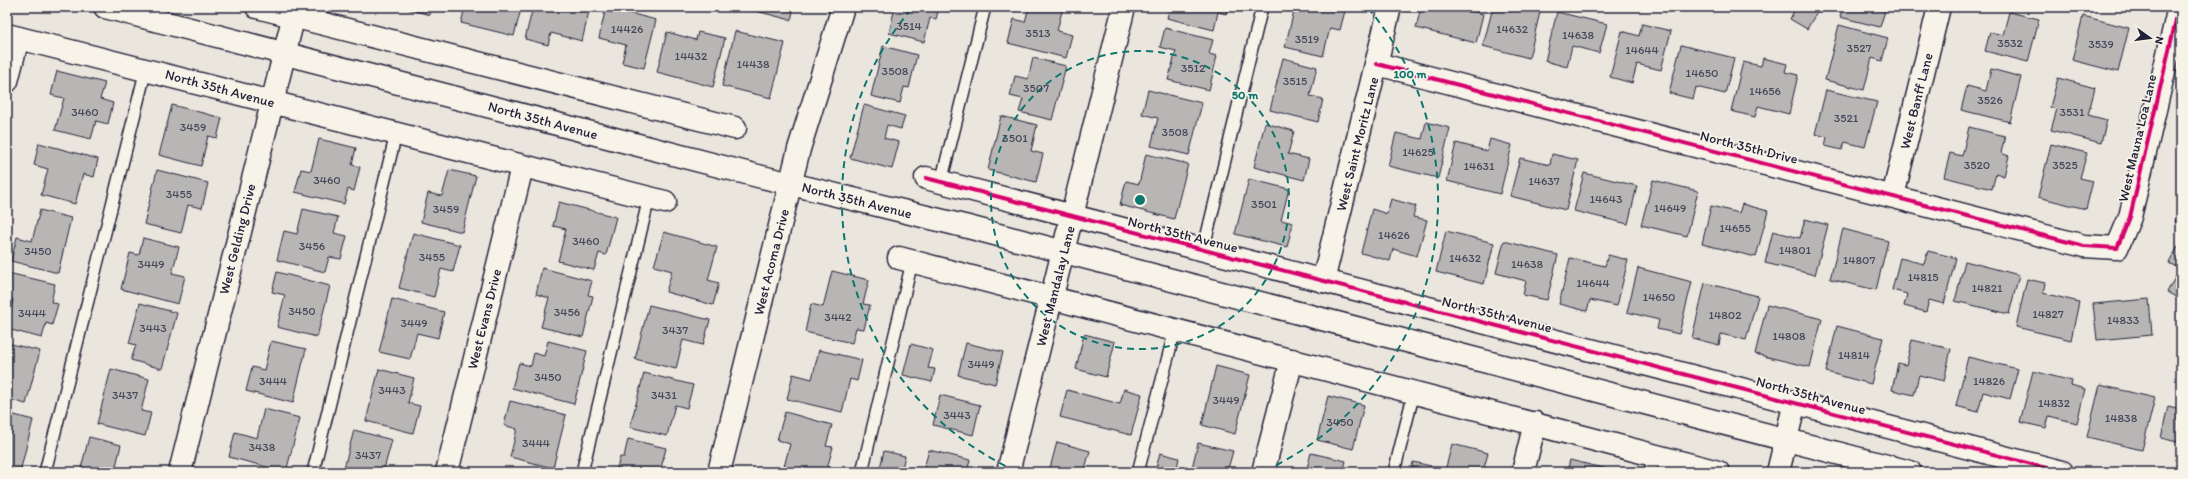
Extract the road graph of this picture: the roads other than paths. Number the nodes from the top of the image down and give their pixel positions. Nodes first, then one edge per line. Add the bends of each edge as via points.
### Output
1 (105, 7) edge
2 (257, 7) edge
3 (843, 7) edge
4 (985, 7) edge
5 (1124, 7) edge
6 (1262, 7) edge
7 (1390, 7) edge
8 (1939, 7) edge
9 (2180, 7) edge
10 (294, 12) edge
11 (12, 36) edge
12 (284, 53) junction
13 (1376, 64) junction
14 (146, 69) junction
15 (7, 81) edge
16 (271, 102) junction
17 (734, 128) dead end
18 (396, 134) junction
19 (522, 167) junction
20 (934, 180) joint
21 (790, 184) junction
22 (1893, 196) junction
23 (657, 200) joint
24 (1073, 217) junction
25 (2117, 248) joint
26 (1203, 251) junction
27 (1064, 253) junction
28 (905, 260) joint
29 (1323, 281) junction
30 (1052, 299) junction
31 (1175, 330) junction
32 (1292, 360) junction
33 (1414, 392) junction
34 (1795, 402) junction
35 (1535, 423) junction
36 (1785, 440) junction
37 (1652, 463) edge
38 (45, 472) edge
39 (180, 472) edge
40 (313, 472) edge
41 (447, 472) edge
42 (582, 472) edge
43 (719, 472) edge
44 (862, 472) edge
45 (1008, 472) edge
46 (1138, 472) edge
47 (1263, 472) edge
48 (1394, 472) edge
49 (1523, 472) edge
50 (1718, 472) edge
51 (1778, 472) edge
52 (1910, 472) edge
53 (2062, 472) edge

1 - 12 street, North 35th Avenue
2 - 10 street
3 - 21 street, West Acoma Drive
4 - 20 lane
5 - 24 street, West Mandalay Lane
6 - 26 lane
7 - 13 street, West Saint Moritz Lane
8 - 22 street, West Banff Lane
9 - 25 street, West Mauna Loa Lane via 2130,217
10 - 12 street, West Gelding Drive
10 - 17 street
11 - 14 street, North 35th Avenue
11 - 15 street
12 - 16 street, West Gelding Drive
12 - 21 street, North 35th Avenue
13 - 22 street, North 35th Drive
13 - 29 street, West Saint Moritz Lane
14 - 16 street, North 35th Avenue
14 - 38 lane
16 - 18 street, North 35th Avenue
16 - 39 street, West Gelding Drive
18 - 19 street, North 35th Avenue
18 - 40 lane
19 - 23 street, North 35th Avenue
19 - 41 street, West Evans Drive
20 - 24 street, North 35th Avenue
21 - 27 street, North 35th Avenue
21 - 43 street, West Acoma Drive
22 - 25 street, North 35th Drive via 2084,246
23 - 42 lane
24 - 26 street, North 35th Avenue
24 - 27 street, West Mandalay Lane
26 - 29 street, North 35th Avenue
27 - 30 street, West Mandalay Lane
27 - 36 street, North 35th Avenue
28 - 30 street
28 - 44 lane
29 - 34 street, North 35th Avenue
30 - 31 street
30 - 45 street, West Mandalay Lane
31 - 32 street
31 - 46 lane
32 - 33 street
32 - 47 street
33 - 35 street
33 - 48 lane
34 - 36 street
34 - 53 street, North 35th Avenue
35 - 37 street
35 - 49 street
36 - 51 street
36 - 52 street, North 35th Avenue
37 - 50 street

